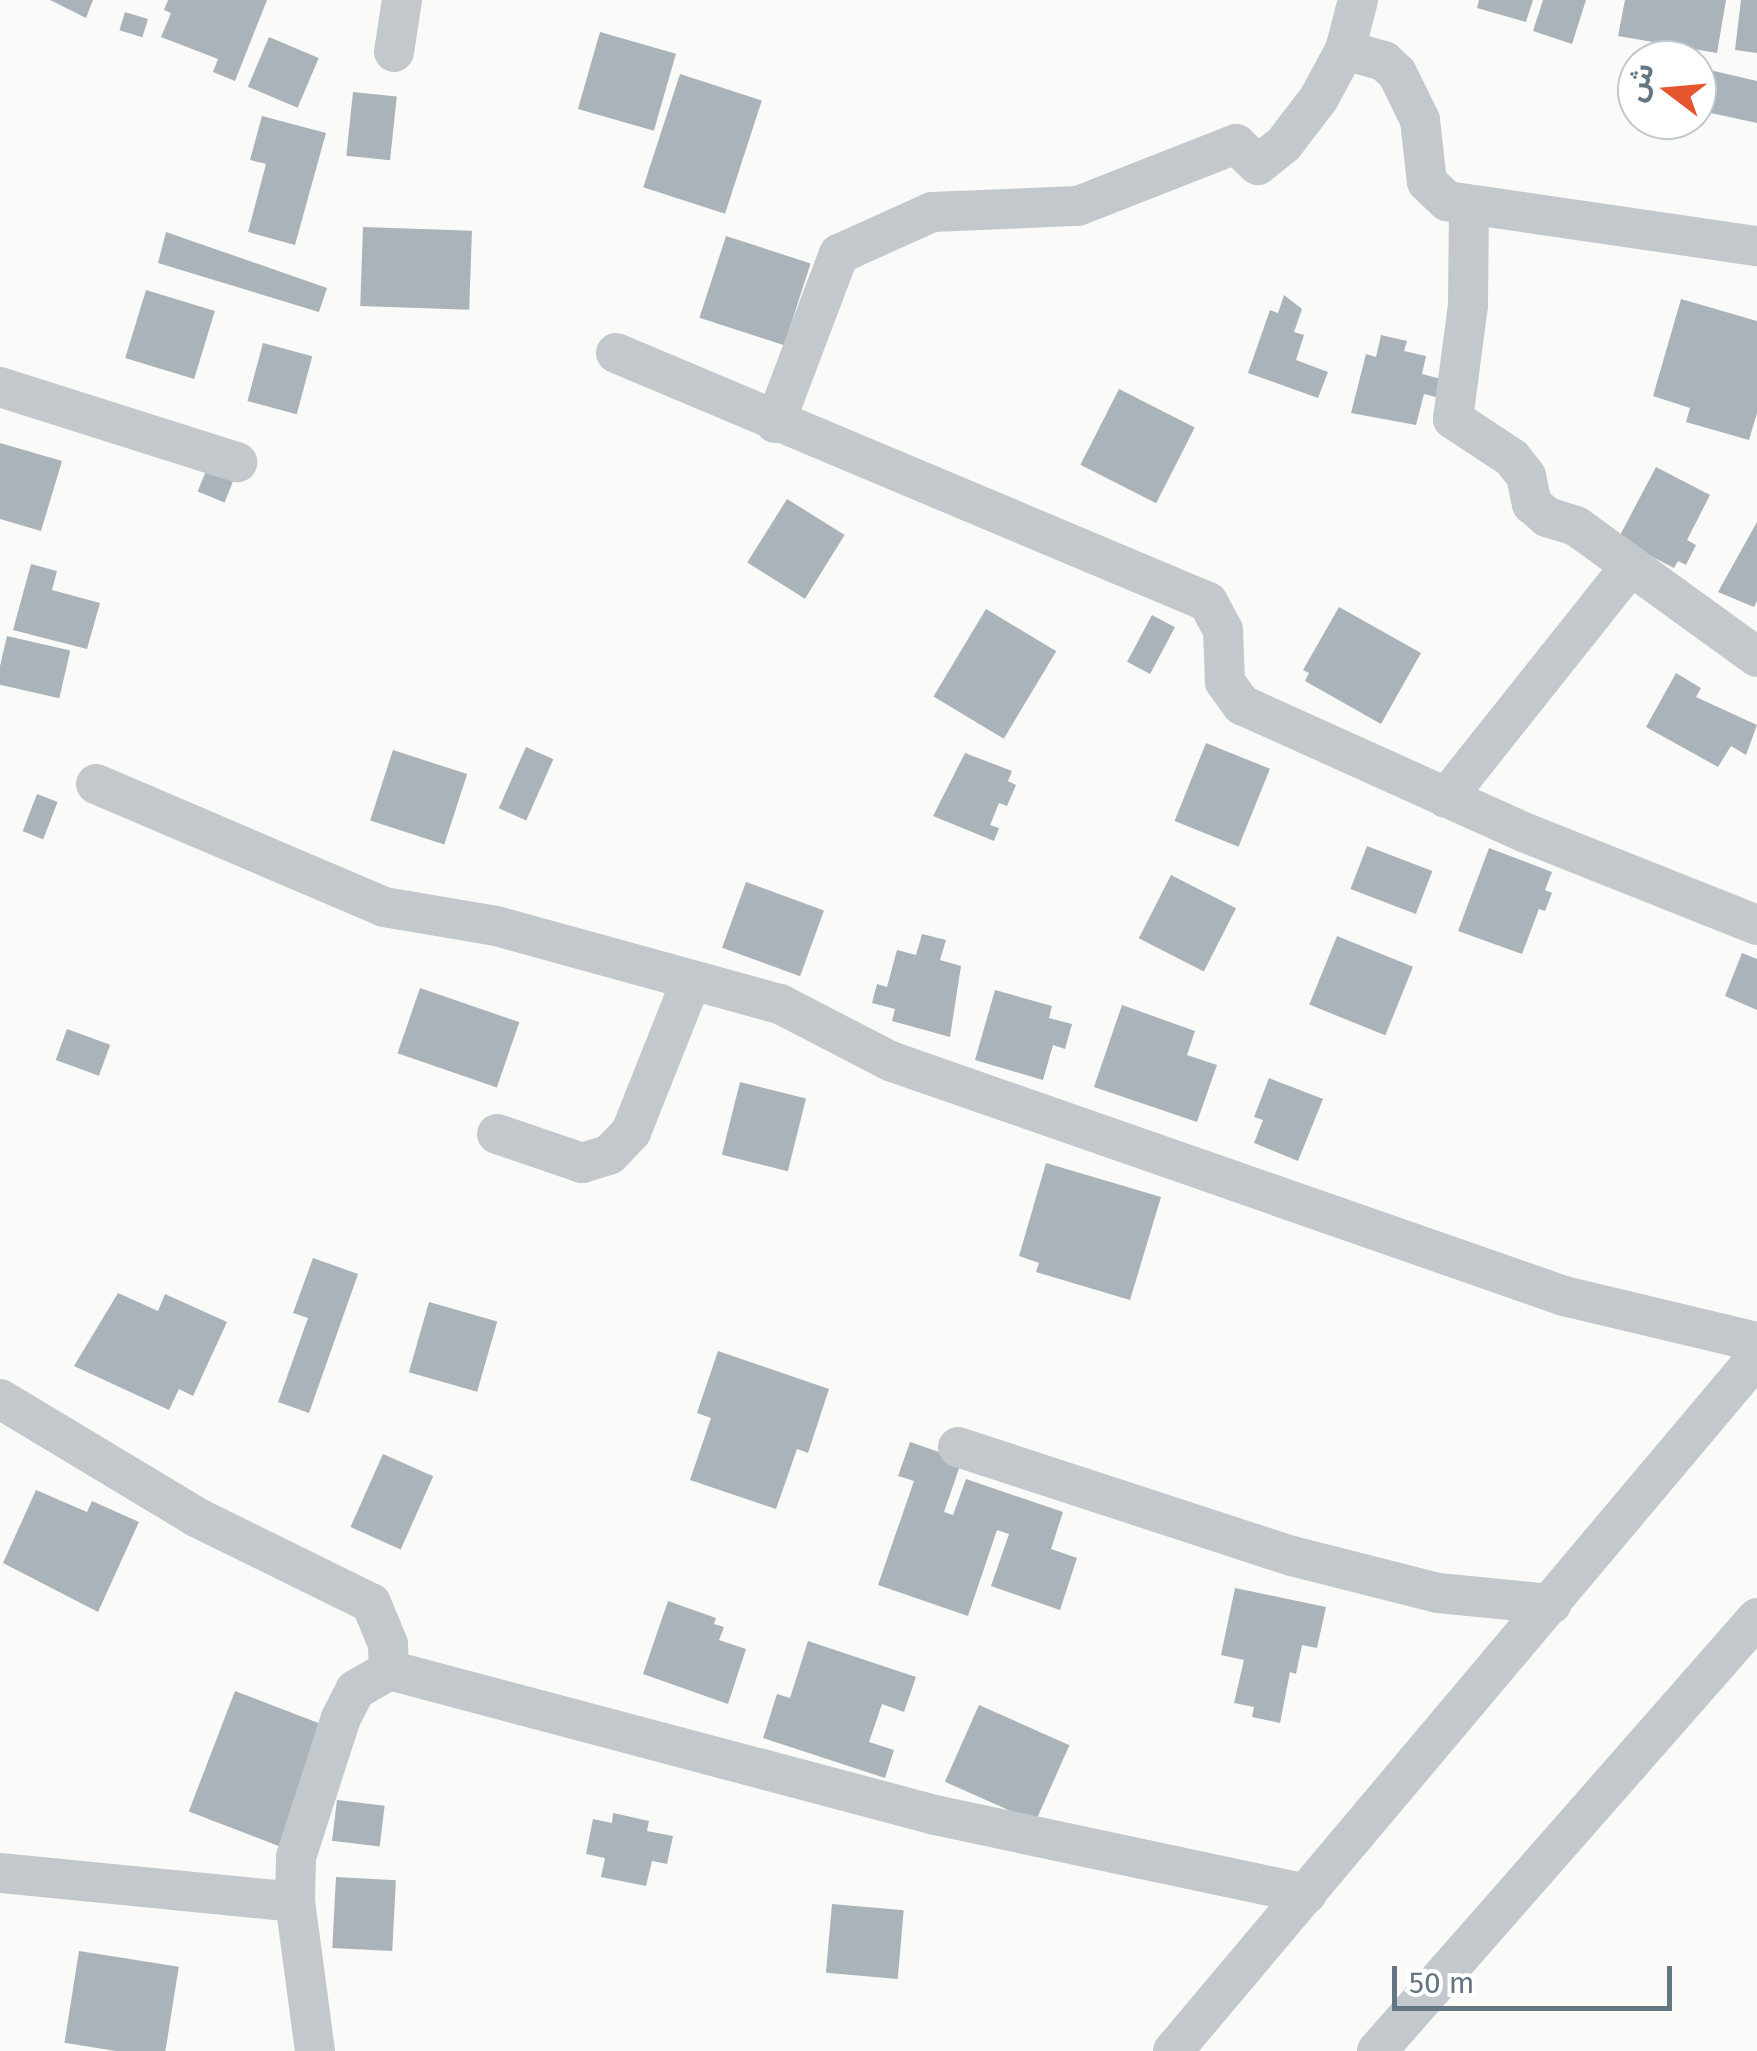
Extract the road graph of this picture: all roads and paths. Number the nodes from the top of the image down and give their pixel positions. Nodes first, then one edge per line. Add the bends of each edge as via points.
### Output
1 (402, 0) edge
2 (1358, 0) edge
3 (1345, 50) junction
4 (394, 52) dead end
5 (1469, 206) junction
6 (1757, 246) edge
7 (616, 354) dead end
8 (0, 387) edge
9 (775, 422) junction
10 (237, 462) dead end
11 (1629, 568) junction
12 (1757, 656) edge
13 (96, 784) dead end
14 (1446, 798) junction
15 (1757, 925) edge
16 (691, 981) junction
17 (497, 1134) dead end
18 (1757, 1342) edge
19 (1757, 1357) edge
20 (0, 1399) edge
21 (958, 1447) dead end
22 (1550, 1604) junction
23 (1757, 1618) edge
24 (389, 1670) junction
25 (0, 1874) edge
26 (1307, 1894) junction
27 (295, 1902) junction
28 (315, 2051) edge
29 (1173, 2051) edge
30 (1377, 2051) edge

1 - 4 street
2 - 3 street
3 - 5 street via 1384,62 1397,74 1420,120 1427,182 1447,202
3 - 9 street via 1302,122 1258,165 1236,144 1078,206 932,212 839,254
5 - 6 street
5 - 11 street via 1468,305 1453,419 1512,458 1526,476 1532,504 1547,517 1576,526
7 - 9 street
8 - 10 street
9 - 14 street via 1208,602 1223,630 1231,696
11 - 12 street
11 - 14 street
13 - 16 street via 384,906 496,926
14 - 15 street
16 - 17 street via 631,1132 609,1154 582,1163
16 - 18 street via 780,1004 890,1062 1564,1296
19 - 22 street
20 - 24 street via 196,1518 371,1603 388,1644
21 - 22 street via 1292,1556 1438,1593
22 - 26 street
23 - 30 street
24 - 26 street via 934,1815
24 - 27 street via 355,1690 341,1718 310,1801 296,1857
25 - 27 street
26 - 29 street
27 - 28 street

